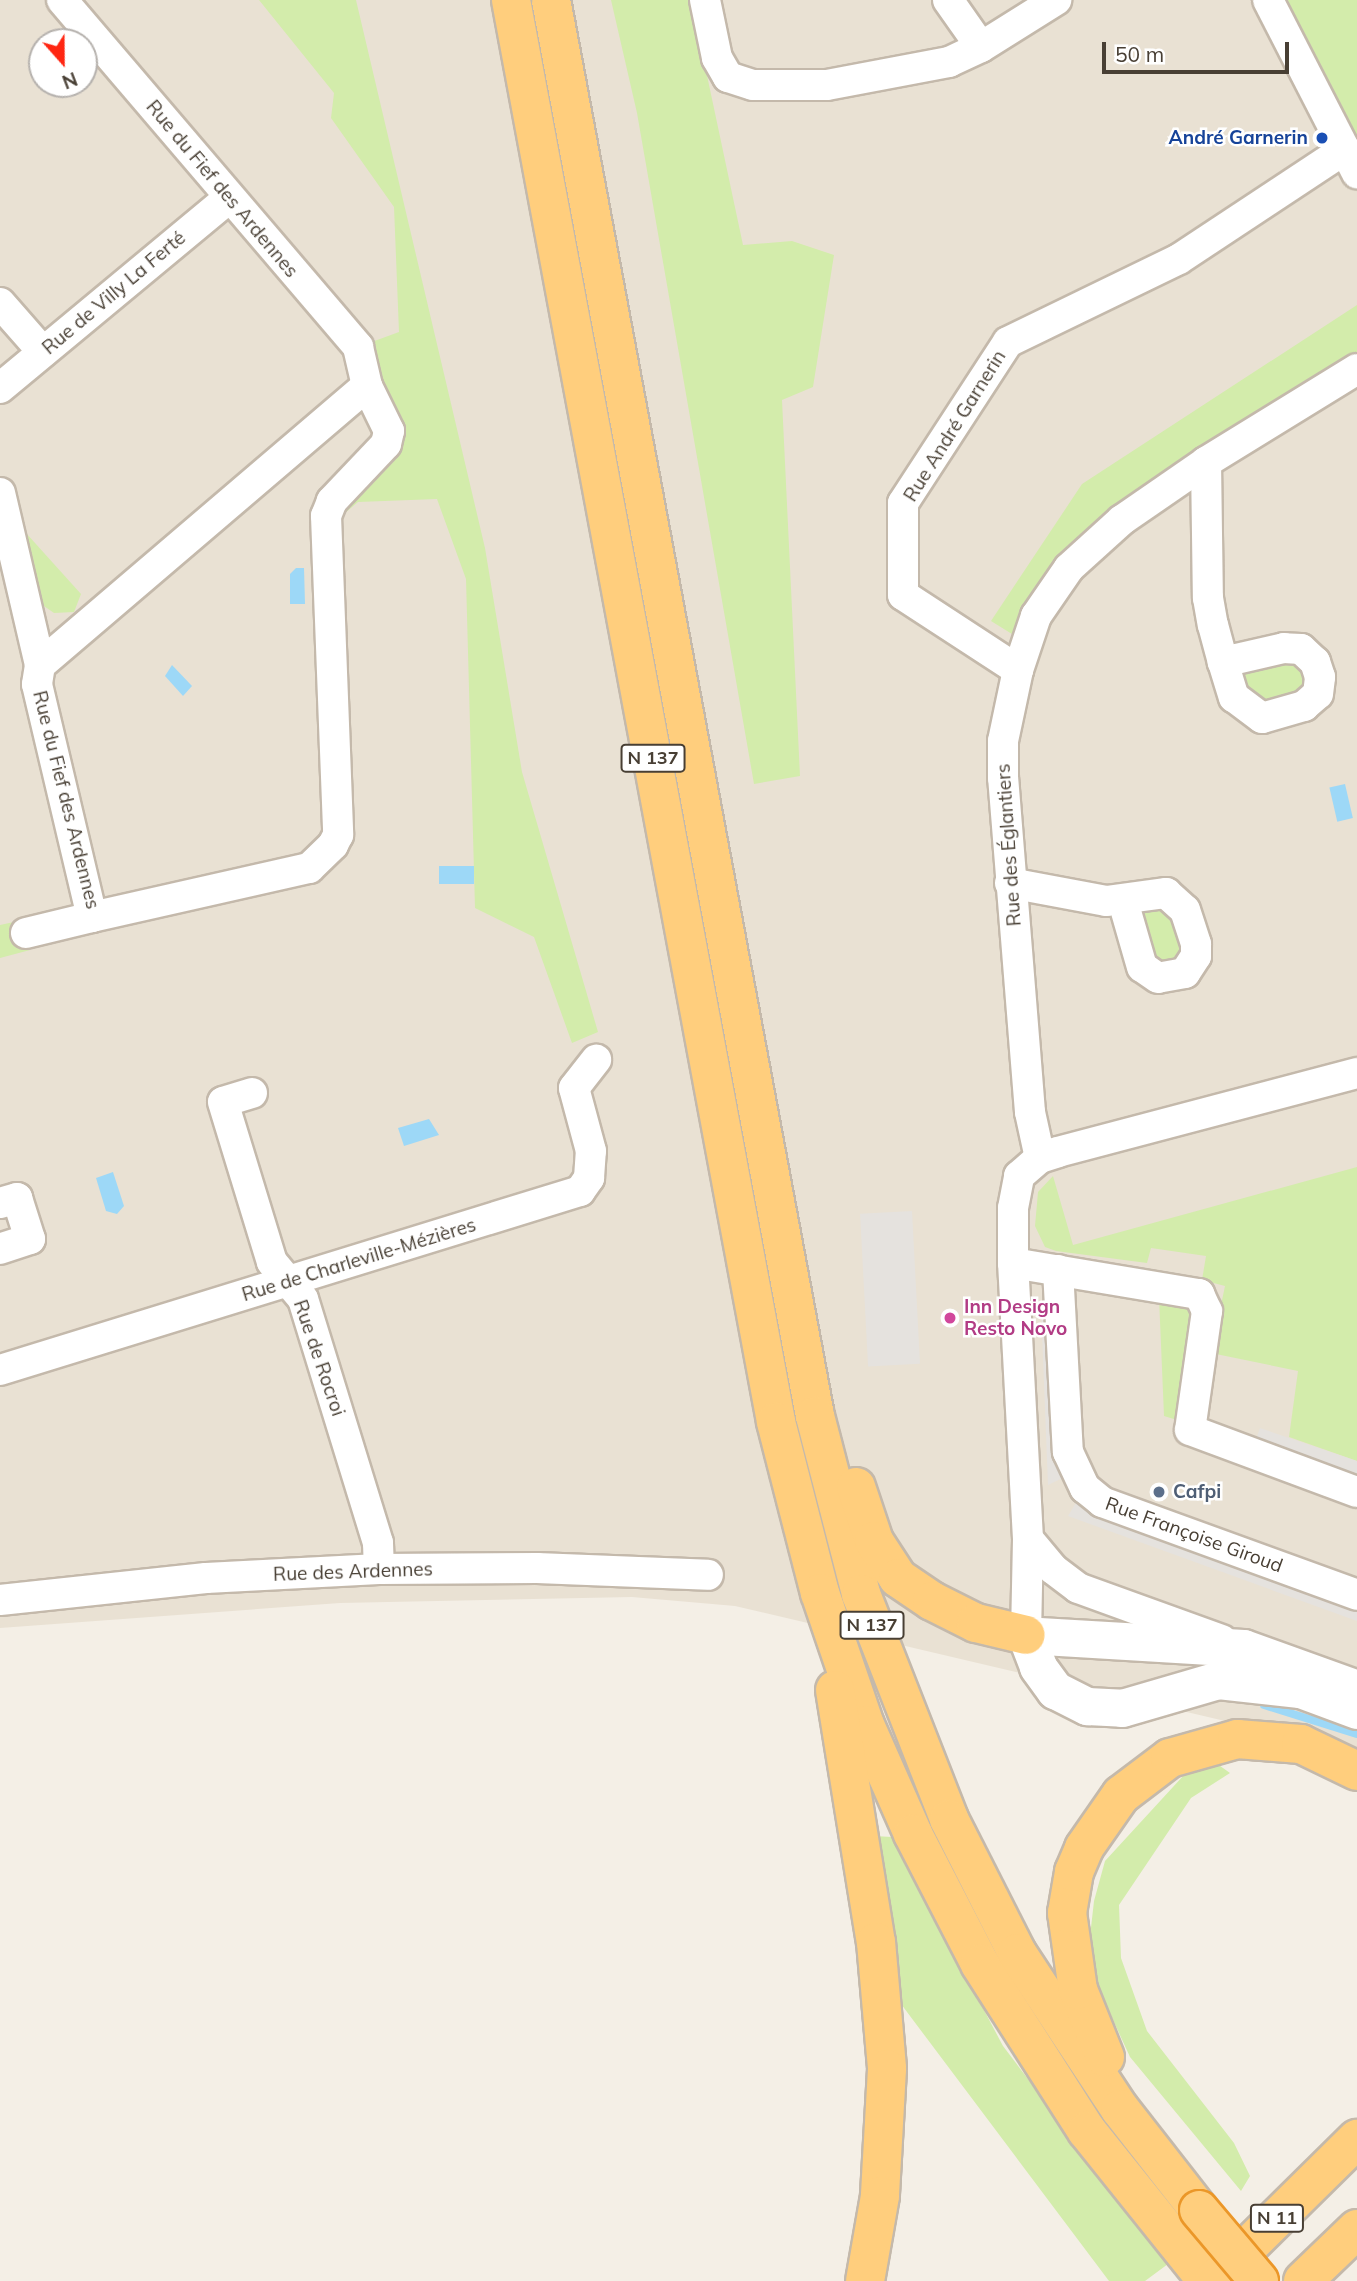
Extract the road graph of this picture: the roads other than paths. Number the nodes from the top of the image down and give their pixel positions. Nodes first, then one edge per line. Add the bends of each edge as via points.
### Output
1 (62, 0) edge
2 (511, 0) edge
3 (551, 0) edge
4 (705, 0) edge
5 (948, 0) edge
6 (1056, 0) edge
7 (1268, 0) edge
8 (981, 47) junction
9 (1351, 161) edge
10 (229, 198) junction
11 (0, 303) edge
12 (43, 352) junction
13 (1357, 369) edge
14 (367, 386) junction
15 (0, 388) edge
16 (1206, 461) junction
17 (0, 492) edge
18 (1223, 662) dead end
19 (40, 666) junction
20 (1018, 670) junction
21 (1010, 883) junction
22 (1123, 901) dead end
23 (93, 917) junction
24 (26, 933) dead end
25 (596, 1060) dead end
26 (1357, 1073) edge
27 (251, 1093) dead end
28 (1040, 1158) junction
29 (0, 1203) edge
30 (778, 1220) junction
31 (0, 1249) edge
32 (1013, 1264) junction
33 (1058, 1270) junction
34 (288, 1281) junction
35 (0, 1370) edge
36 (1357, 1492) edge
37 (1028, 1539) junction
38 (379, 1569) junction
39 (708, 1575) dead end
40 (820, 1593) junction
41 (1357, 1595) edge
42 (0, 1600) edge
43 (1026, 1635) junction
44 (1243, 1648) junction
45 (1357, 1689) edge
46 (1357, 1710) edge
47 (1357, 1771) edge
48 (1138, 2133) junction
49 (1352, 2140) edge
50 (1357, 2229) edge
51 (865, 2281) edge
52 (1207, 2281) edge
53 (1213, 2281) edge
54 (1259, 2281) edge
55 (1303, 2281) edge

1 - 10 street, Rue du Fief des Ardennes
2 - 40 highway, N 137 via 776,1422
3 - 30 highway, N 137
4 - 8 street via 717,58 728,77 753,85 827,85 949,62
5 - 8 street
6 - 8 street
7 - 9 street
9 - 20 street, Rue André Garnerin via 1179,259 1008,342 903,503 903,595
10 - 12 street, Rue de Villy La Ferté
10 - 14 street, Rue du Fief des Ardennes via 358,347
11 - 12 street
12 - 15 street, Rue de Villy La Ferté
13 - 16 street, Rue des Églantiers
14 - 19 street, Rue du Fief des Ardennes
14 - 23 street, Rue du Fief des Ardennes via 386,422 387,444 332,501 325,530 338,835 333,845 309,868
16 - 18 street via 1208,598
16 - 20 street, Rue des Églantiers via 1122,520 1069,568 1036,616
17 - 19 street
19 - 23 street, Rue du Fief des Ardennes via 37,684
20 - 21 street, Rue des Églantiers via 1003,741
21 - 22 street
21 - 28 street, Rue des Églantiers via 1030,1112
23 - 24 street
25 - 34 street, Rue de Charleville-Mézières via 574,1088 591,1151 589,1178 580,1191
26 - 28 street
27 - 34 street, Rue de Rocroi via 223,1102 272,1262
28 - 32 street via 1026,1167 1014,1189
29 - 31 street via 17,1198 30,1239
30 - 43 highway via 862,1506 888,1566 906,1584 950,1611 990,1628
30 - 48 highway, N 137 via 827,1472 861,1594 900,1700 949,1819 1017,1953
32 - 33 street
32 - 37 street
33 - 36 street via 1199,1294 1207,1311 1190,1430
33 - 41 street, Rue Françoise Giroud via 1068,1452 1085,1488 1102,1502
34 - 35 street, Rue de Charleville-Mézières
34 - 38 street, Rue de Rocroi via 303,1300 379,1543
37 - 43 street
37 - 44 street via 1053,1569 1078,1588
38 - 39 street, Rue des Ardennes via 537,1568
38 - 42 street, Rue des Ardennes via 206,1578
40 - 51 highway via 885,2024 887,2108 880,2196
40 - 52 highway, N 137 via 865,1725 913,1834 980,1965 1087,2131
43 - 44 street
43 - 46 street via 1038,1667 1055,1690 1087,1706 1122,1708 1217,1680 1300,1689
44 - 45 street
47 - 48 highway via 1325,1754 1281,1741 1237,1739 1204,1745 1143,1775 1100,1821 1074,1872 1068,1932 1078,1990
48 - 54 highway, N 137, bridge
49 - 53 highway, N 11
50 - 55 highway

